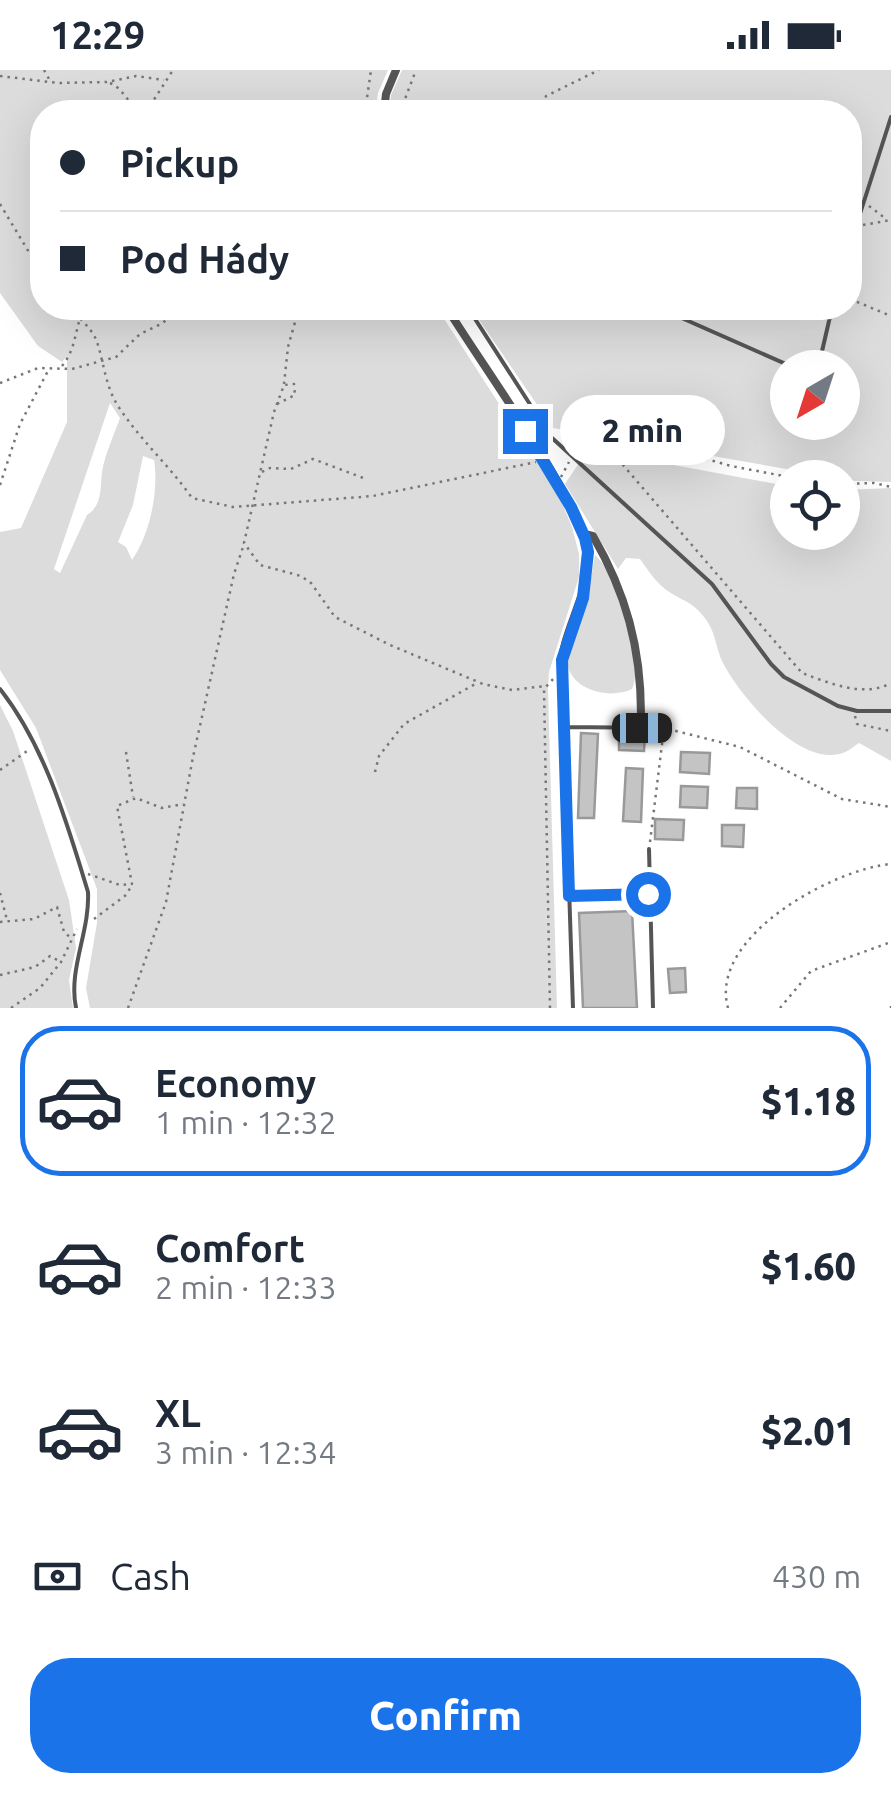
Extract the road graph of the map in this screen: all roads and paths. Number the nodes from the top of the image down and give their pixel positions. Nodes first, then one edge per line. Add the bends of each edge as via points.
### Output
1 (44, 70) edge
2 (173, 70) edge
3 (371, 70) edge
4 (396, 70) edge
5 (416, 70) edge
6 (599, 70) edge
7 (0, 76) edge
8 (50, 80) junction
9 (164, 80) junction
10 (107, 82) junction
11 (125, 100) edge
12 (151, 100) edge
13 (367, 100) edge
14 (385, 100) edge
15 (405, 100) edge
16 (545, 100) edge
17 (891, 118) edge
18 (865, 200) junction
19 (0, 204) edge
20 (862, 209) edge
21 (889, 220) edge
22 (862, 227) edge
23 (30, 254) edge
24 (862, 304) edge
25 (891, 316) edge
26 (78, 320) edge
27 (80, 320) edge
28 (166, 320) edge
29 (296, 320) edge
30 (455, 320) edge
31 (476, 320) edge
32 (686, 320) edge
33 (829, 320) edge
34 (822, 350) edge
35 (770, 357) edge
36 (100, 360) junction
37 (61, 367) junction
38 (50, 368) junction
39 (0, 383) edge
40 (284, 385) junction
41 (278, 404) junction
42 (574, 457) junction
43 (542, 458) junction
44 (261, 474) junction
45 (770, 474) edge
46 (366, 479) dead end
47 (556, 481) junction
48 (860, 483) edge
49 (0, 485) edge
50 (891, 487) edge
51 (252, 506) junction
52 (584, 534) junction
53 (244, 542) junction
54 (562, 670) junction
55 (891, 683) edge
56 (483, 684) junction
57 (545, 686) junction
58 (0, 690) edge
59 (857, 712) junction
60 (891, 712) edge
61 (641, 714) joint
62 (564, 726) junction
63 (642, 728) junction
64 (664, 728) junction
65 (891, 730) edge
66 (36, 746) junction
67 (126, 752) dead end
68 (0, 770) edge
69 (374, 772) dead end
70 (134, 799) junction
71 (183, 804) junction
72 (891, 807) edge
73 (649, 849) joint
74 (891, 864) edge
75 (82, 872) junction
76 (132, 884) junction
77 (0, 893) edge
78 (648, 894) junction
79 (569, 896) junction
80 (88, 911) junction
81 (0, 922) edge
82 (7, 922) junction
83 (85, 926) junction
84 (72, 939) junction
85 (891, 942) edge
86 (62, 962) junction
87 (0, 975) edge
88 (14, 1007) edge
89 (76, 1008) edge
90 (128, 1008) edge
91 (550, 1008) edge
92 (573, 1008) edge
93 (653, 1008) edge
94 (728, 1008) edge
95 (780, 1008) edge

1 - 8 path
2 - 9 path
3 - 13 path
4 - 14 street
5 - 15 path
6 - 16 path
7 - 8 path
8 - 10 path
9 - 10 path
9 - 12 path
10 - 11 path
17 - 18 lane
18 - 20 lane
18 - 21 path
19 - 23 path
21 - 22 path
24 - 25 path
26 - 37 path via 73,350
27 - 36 path via 98,343
28 - 36 path via 118,356
29 - 40 path
30 - 43 street
31 - 42 lane via 551,437
32 - 35 lane
33 - 34 lane
36 - 37 path
36 - 51 path via 119,408 192,498
37 - 38 path
38 - 39 path
38 - 49 path via 20,424
40 - 41 path
40 - 41 path via 291,382 296,392
41 - 44 path
42 - 45 path via 587,437 602,430
42 - 47 path
42 - 55 path via 623,465 802,673 836,685
42 - 59 lane via 712,584 784,677
43 - 47 street
43 - 51 path via 373,496
44 - 46 path via 313,459
44 - 51 path
47 - 52 street
48 - 50 path
51 - 53 path
52 - 54 street via 587,578
52 - 61 street via 604,554 632,621
53 - 56 path via 260,565 311,583 335,617
53 - 71 path
54 - 57 path
54 - 62 lane
56 - 57 path via 512,690
56 - 69 path via 404,724
57 - 91 path
58 - 66 lane
59 - 60 lane
59 - 65 path via 857,724
61 - 63 lane
62 - 63 lane
62 - 79 lane
63 - 64 lane
64 - 72 path via 740,746 842,799
64 - 73 path
66 - 68 path
66 - 75 lane
67 - 70 path
70 - 71 path via 162,808
70 - 76 path via 118,806
71 - 90 path via 166,902
73 - 78 lane
74 - 94 path via 842,875 778,913 736,958 725,995
75 - 76 path
75 - 80 lane
76 - 83 path
77 - 82 path
78 - 79 lane
78 - 93 lane
79 - 92 lane
80 - 83 lane
80 - 84 path
81 - 82 path
82 - 84 path via 57,907
83 - 89 lane
84 - 86 path
85 - 95 path via 810,971
86 - 87 path via 50,956
86 - 88 path

